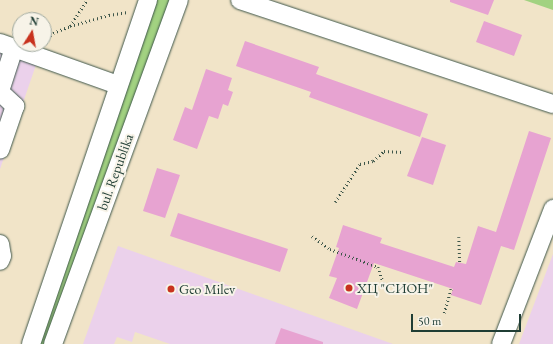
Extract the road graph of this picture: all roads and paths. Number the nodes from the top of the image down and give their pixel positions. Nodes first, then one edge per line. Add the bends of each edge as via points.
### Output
1 (87, 0) edge
2 (178, 0) edge
3 (240, 0) edge
4 (146, 5) edge
5 (70, 26) junction
6 (52, 34) edge
7 (7, 46) edge
8 (118, 85) junction
9 (0, 91) edge
10 (553, 104) edge
11 (0, 150) edge
12 (402, 152) dead end
13 (335, 202) dead end
14 (553, 209) edge
15 (312, 236) dead end
16 (459, 237) dead end
17 (0, 244) edge
18 (0, 261) edge
19 (460, 263) dead end
20 (384, 284) dead end
21 (452, 288) dead end
22 (444, 313) dead end
23 (31, 344) edge
24 (53, 344) edge
25 (502, 344) edge

1 - 5 path
2 - 24 street, bul. Republika
3 - 10 street
4 - 5 path
4 - 8 street, bul. Republika
5 - 6 path
7 - 8 street
7 - 9 street
8 - 23 street, bul. Republika
9 - 11 street via 15,106
12 - 13 path via 384,151 373,161 360,164
14 - 25 street
15 - 20 path via 330,249 378,267
16 - 19 path
17 - 18 street
21 - 22 path

